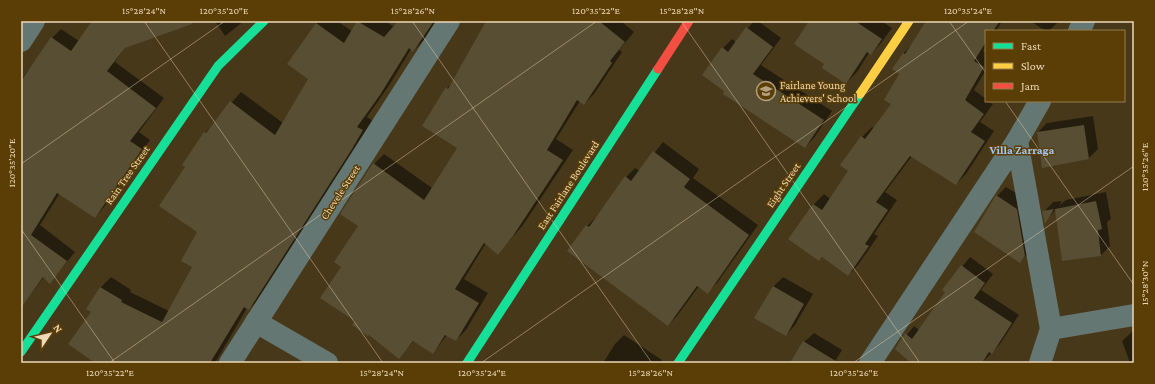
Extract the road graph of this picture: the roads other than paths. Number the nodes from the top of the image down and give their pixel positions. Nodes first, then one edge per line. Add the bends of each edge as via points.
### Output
1 (34, 21) edge
2 (264, 21) edge
3 (449, 21) edge
4 (689, 21) edge
5 (909, 21) edge
6 (1084, 21) edge
7 (1080, 30) edge
8 (21, 41) edge
9 (1039, 102) edge
10 (1017, 141) junction
11 (1134, 315) edge
12 (256, 322) junction
13 (1051, 329) junction
14 (21, 352) edge
15 (230, 363) edge
16 (327, 363) edge
17 (467, 363) edge
18 (678, 363) edge
19 (870, 363) edge
20 (1040, 363) edge

1 - 8 street
2 - 14 street, Rain Tree Street via 218,66
3 - 12 street, Chevele Street
4 - 17 street, East Fairlane Boulevard
5 - 18 street, Eight Street
6 - 7 street
9 - 10 street
10 - 13 street
10 - 19 street
11 - 13 street
12 - 15 street, Chevele Street
12 - 16 street
13 - 20 street

